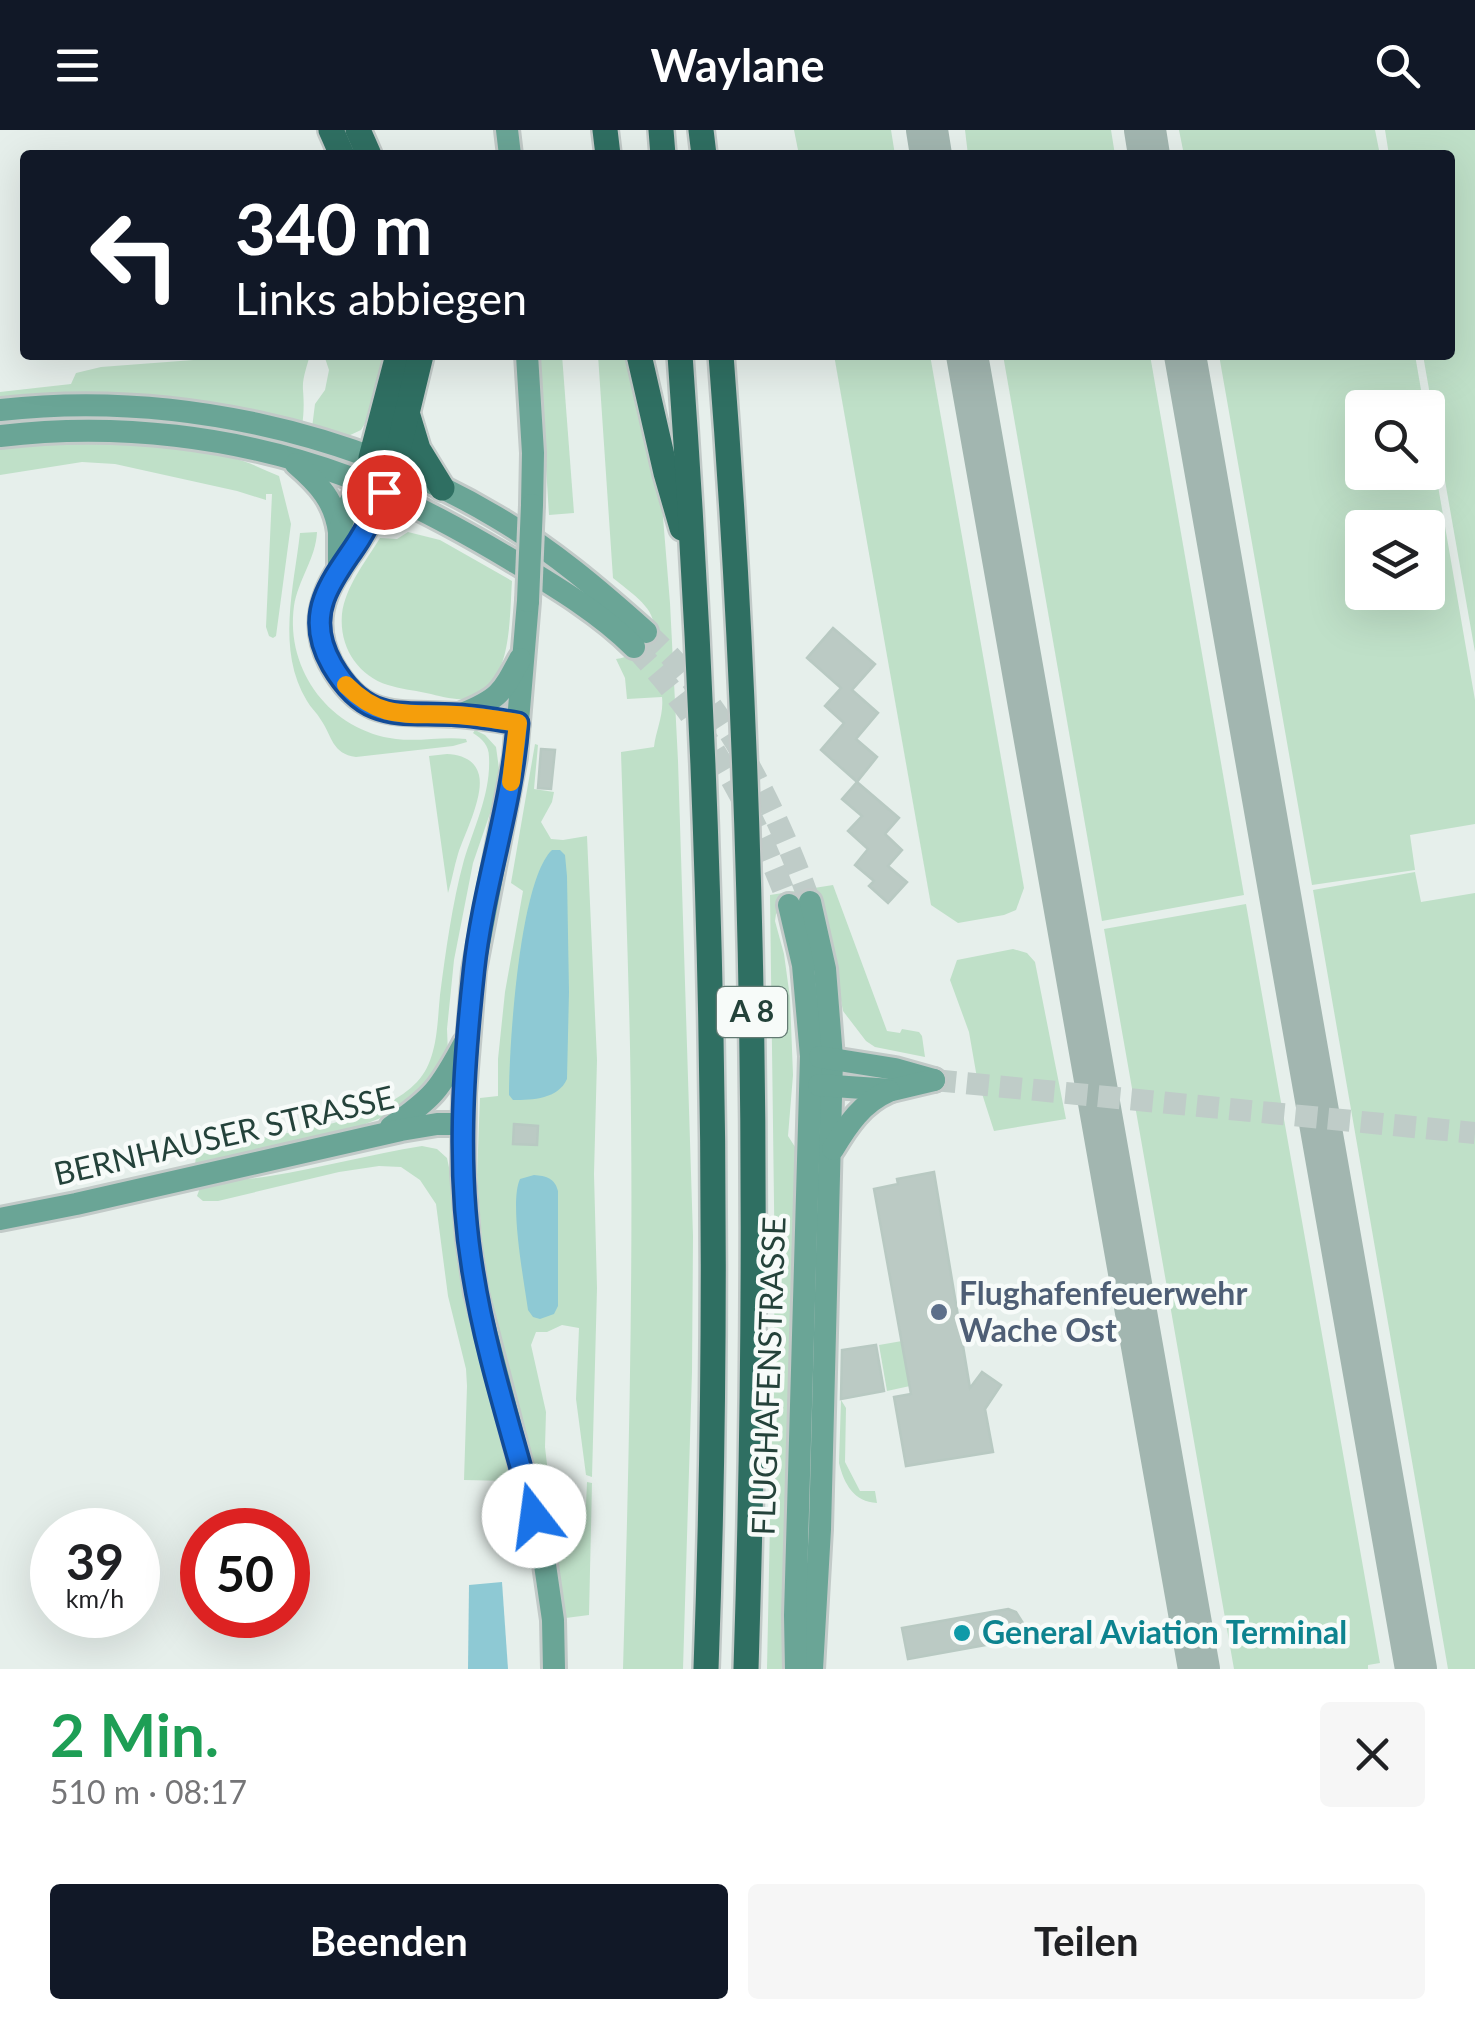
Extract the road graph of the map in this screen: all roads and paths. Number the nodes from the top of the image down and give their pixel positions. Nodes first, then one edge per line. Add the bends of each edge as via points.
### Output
1 (397, 360) edge
2 (420, 360) edge
3 (527, 360) edge
4 (641, 360) edge
5 (680, 360) edge
6 (720, 360) edge
7 (0, 410) edge
8 (407, 416) junction
9 (0, 436) edge
10 (290, 458) junction
11 (383, 462) junction
12 (373, 488) junction
13 (442, 488) junction
14 (339, 532) junction
15 (339, 570) junction
16 (695, 570) junction
17 (524, 652) junction
18 (459, 715) junction
19 (518, 723) junction
20 (799, 903) tunnel mouth
21 (468, 1037) junction
22 (822, 1057) junction
23 (821, 1085) junction
24 (892, 1090) junction
25 (463, 1124) junction
26 (379, 1135) junction
27 (831, 1152) junction
28 (0, 1218) edge
29 (554, 1669) edge
30 (706, 1669) edge
31 (746, 1669) edge
32 (796, 1669) edge
33 (812, 1669) edge

1 - 11 highway
2 - 8 highway
3 - 17 main road, bridge via 532,505
4 - 16 highway
5 - 16 highway, A 8
6 - 31 highway, A 8 via 752,1018
7 - 11 main road via 88,405 179,411 268,426
8 - 11 highway
8 - 13 highway
9 - 10 main road via 126,431
10 - 12 main road
10 - 14 main road via 326,494
11 - 12 main road
11 - 13 main road
12 - 13 main road via 456,528 640,640 596,588 548,551
12 - 14 main road via 345,513
12 - 15 main road via 372,518
14 - 15 main road
15 - 18 main road via 320,626 324,650 342,680 384,711
16 - 30 highway, A 8 via 713,1115
17 - 18 main road via 498,696
17 - 19 main road
18 - 19 main road
19 - 21 main road via 475,956
20 - 22 main road via 825,969
21 - 25 main road
21 - 26 main road via 435,1093
22 - 23 main road
22 - 24 main road via 934,1080
23 - 24 main road
23 - 27 main road, FLUGHAFENSTRASSE
23 - 32 main road, FLUGHAFENSTRASSE
24 - 27 main road via 862,1108
25 - 26 main road, BERNHAUSER STRASSE
25 - 29 main road via 473,1276 543,1551
26 - 28 main road, BERNHAUSER STRASSE
27 - 33 main road, FLUGHAFENSTRASSE

